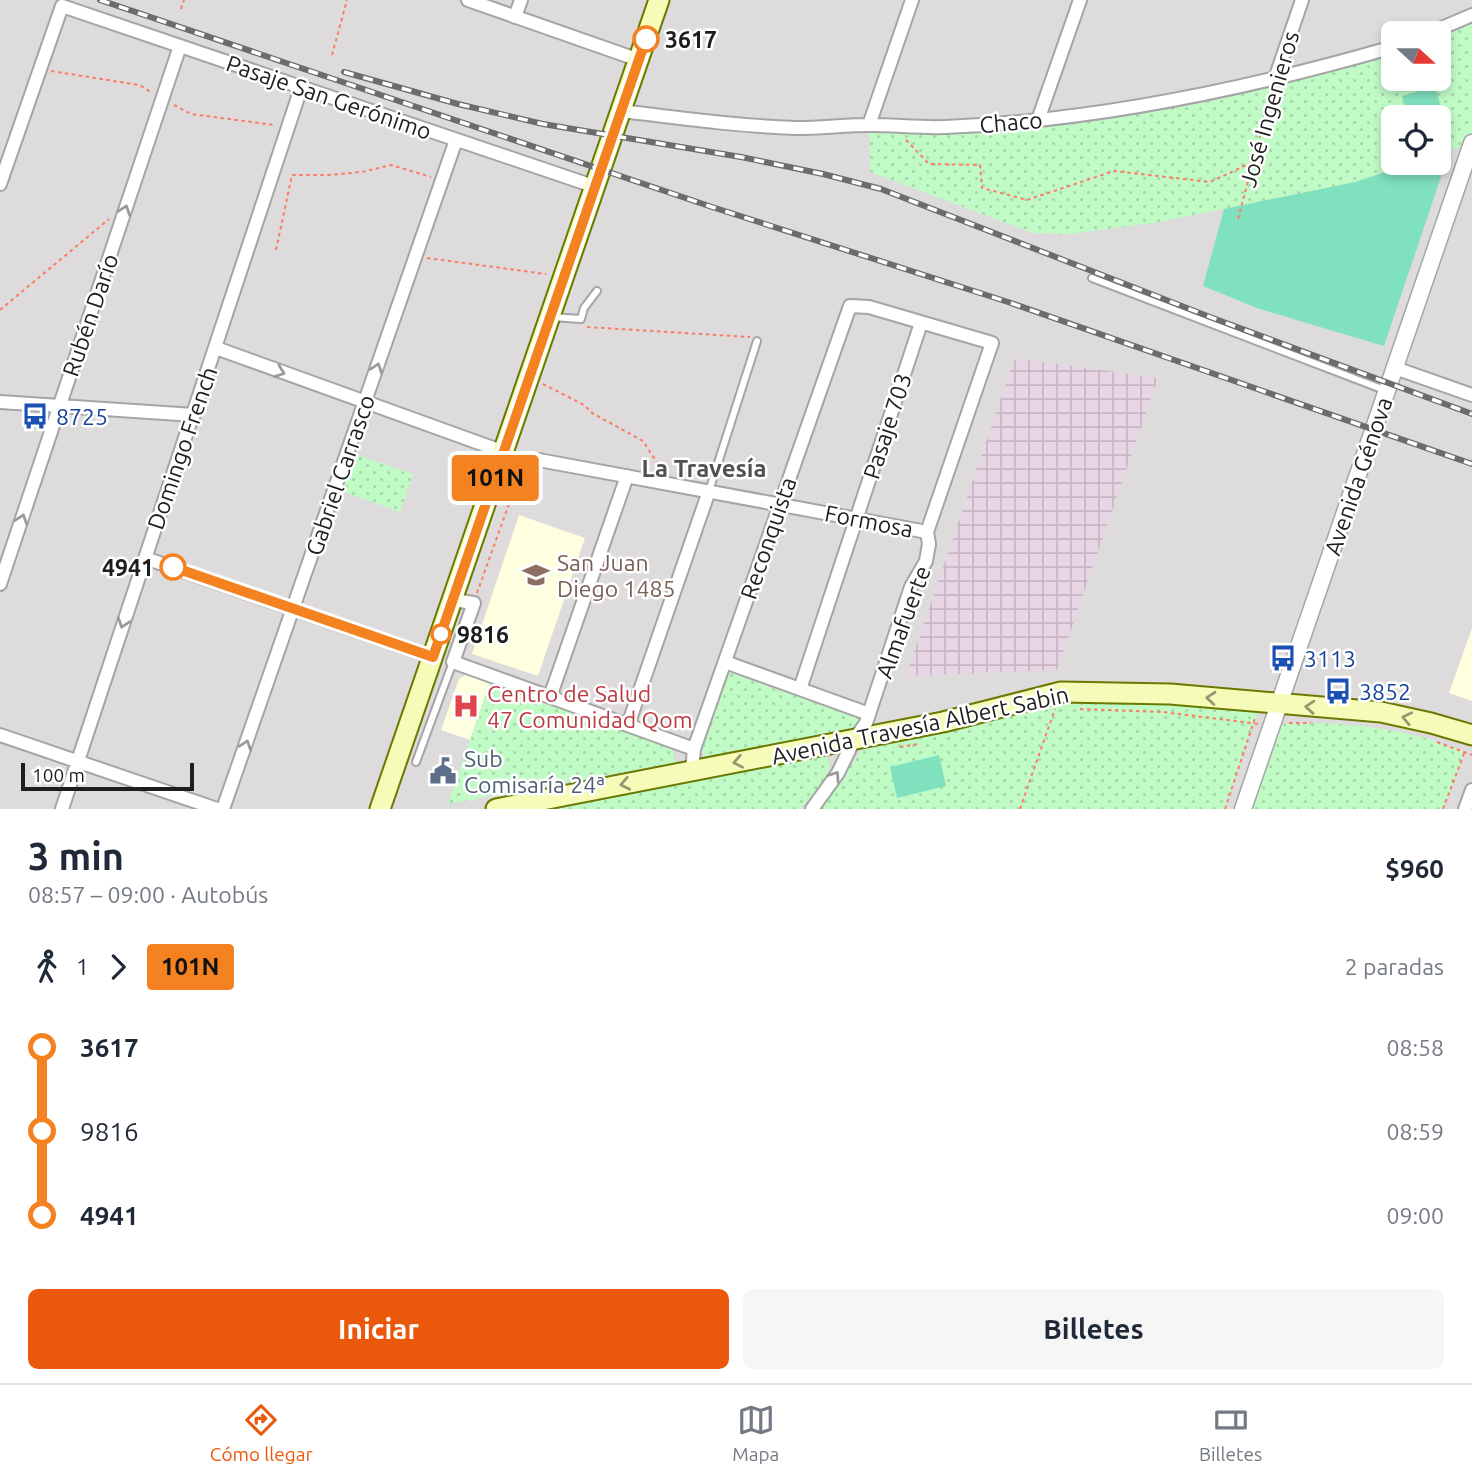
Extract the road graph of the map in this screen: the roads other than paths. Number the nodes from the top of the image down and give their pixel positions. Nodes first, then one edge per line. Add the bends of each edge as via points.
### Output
1 (468, 0) edge
2 (521, 0) edge
3 (659, 0) edge
4 (912, 0) edge
5 (1080, 0) edge
6 (1302, 0) edge
7 (1472, 15) edge
8 (515, 17) junction
9 (1451, 24) edge
10 (180, 46) junction
11 (1381, 50) edge
12 (639, 60) junction
13 (1276, 76) junction
14 (302, 88) junction
15 (622, 111) junction
16 (1038, 120) junction
17 (869, 125) junction
18 (456, 140) junction
19 (1472, 143) edge
20 (0, 184) edge
21 (1465, 184) edge
22 (596, 187) junction
23 (1091, 278) dead end
24 (597, 291) dead end
25 (551, 317) junction
26 (921, 323) junction
27 (757, 341) road end
28 (216, 348) junction
29 (1395, 368) junction
30 (1387, 391) junction
31 (1472, 395) edge
32 (0, 402) edge
33 (365, 403) junction
34 (60, 406) junction
35 (194, 415) junction
36 (504, 452) junction
37 (523, 465) road end
38 (627, 476) junction
39 (709, 491) junction
40 (780, 504) junction
41 (856, 518) junction
42 (927, 532) junction
43 (145, 558) junction
44 (0, 583) edge
45 (453, 600) junction
46 (294, 608) junction
47 (433, 657) junction
48 (453, 662) junction
49 (725, 662) junction
50 (800, 689) junction
51 (550, 697) junction
52 (1279, 704) junction
53 (869, 714) junction
54 (628, 725) junction
55 (0, 734) edge
56 (854, 740) junction
57 (1468, 744) edge
58 (694, 749) junction
59 (78, 761) junction
60 (416, 762) dead end
61 (692, 771) junction
62 (1472, 790) edge
63 (62, 809) edge
64 (217, 809) edge
65 (223, 809) edge
66 (380, 809) edge
67 (496, 809) edge
68 (811, 809) edge
69 (1243, 809) edge
70 (1465, 809) edge

1 - 8 street
2 - 8 street
3 - 12 main road
4 - 17 street
5 - 16 street
6 - 13 street, José Ingenieros
7 - 9 street
8 - 12 street
10 - 14 street, Pasaje San Gerónimo
10 - 20 street, Pasaje San Gerónimo via 62,6
34 -> 10 street, Rubén Darío
11 - 13 street, Chaco
12 - 15 main road
13 - 16 street, Chaco via 1211,93
14 - 18 street, Pasaje San Gerónimo
14 - 28 street, Domingo French
15 - 17 street, Chaco via 797,128
15 - 22 main road
16 - 17 street, Chaco via 943,128
18 - 22 street, Pasaje San Gerónimo
33 -> 18 street, Gabriel Carrasco
19 - 21 street, Avenida Génova
21 - 29 street, Avenida Génova
22 - 25 main road
23 - 30 lane
24 - 25 lane via 581,319
25 - 36 main road
26 - 40 street, Reconquista via 850,306
26 - 41 street, Pasaje 703
26 - 42 street, Almafuerte via 992,343
27 - 39 lane
28 -> 33 street
28 - 35 street, Domingo French
29 - 30 street, Avenida Génova
29 - 31 street
30 - 52 street, Avenida Génova
32 - 34 street
33 - 36 street
33 - 46 street, Gabriel Carrasco
34 - 35 street
44 -> 34 street, Rubén Darío
35 - 43 street, Domingo French
36 - 45 main road
37 - 38 street, Formosa via 539,460
38 - 39 street, Formosa
38 - 51 street
39 - 40 street, Formosa
39 - 54 street
40 - 41 street, Formosa
40 - 49 street, Reconquista
41 - 42 street, Formosa
41 - 50 street, Pasaje 703
42 - 53 street, Almafuerte via 926,561 911,587
43 - 46 street
43 -> 59 street, Domingo French
45 - 47 main road
45 - 48 street via 474,603
46 - 47 street
65 -> 46 street, Gabriel Carrasco
47 - 66 main road
48 - 51 street
48 - 60 lane
49 - 50 street
49 - 58 street, Reconquista
50 - 53 street
51 - 54 street
52 -> 56 main road, Avenida Travesía Albert Sabin via 1170,694 1061,692
57 -> 52 main road, Avenida Travesía Albert Sabin via 1431,723 1381,712
52 - 69 street, Avenida Génova
53 - 56 street, Almafuerte
54 - 58 street
55 - 59 street
56 -> 61 main road, Avenida Travesía Albert Sabin
68 -> 56 street, Almafuerte via 838,773
58 - 61 street, Reconquista
59 - 63 street, Domingo French
59 - 64 street
61 -> 67 main road, Avenida Travesía Albert Sabin
62 - 70 street

